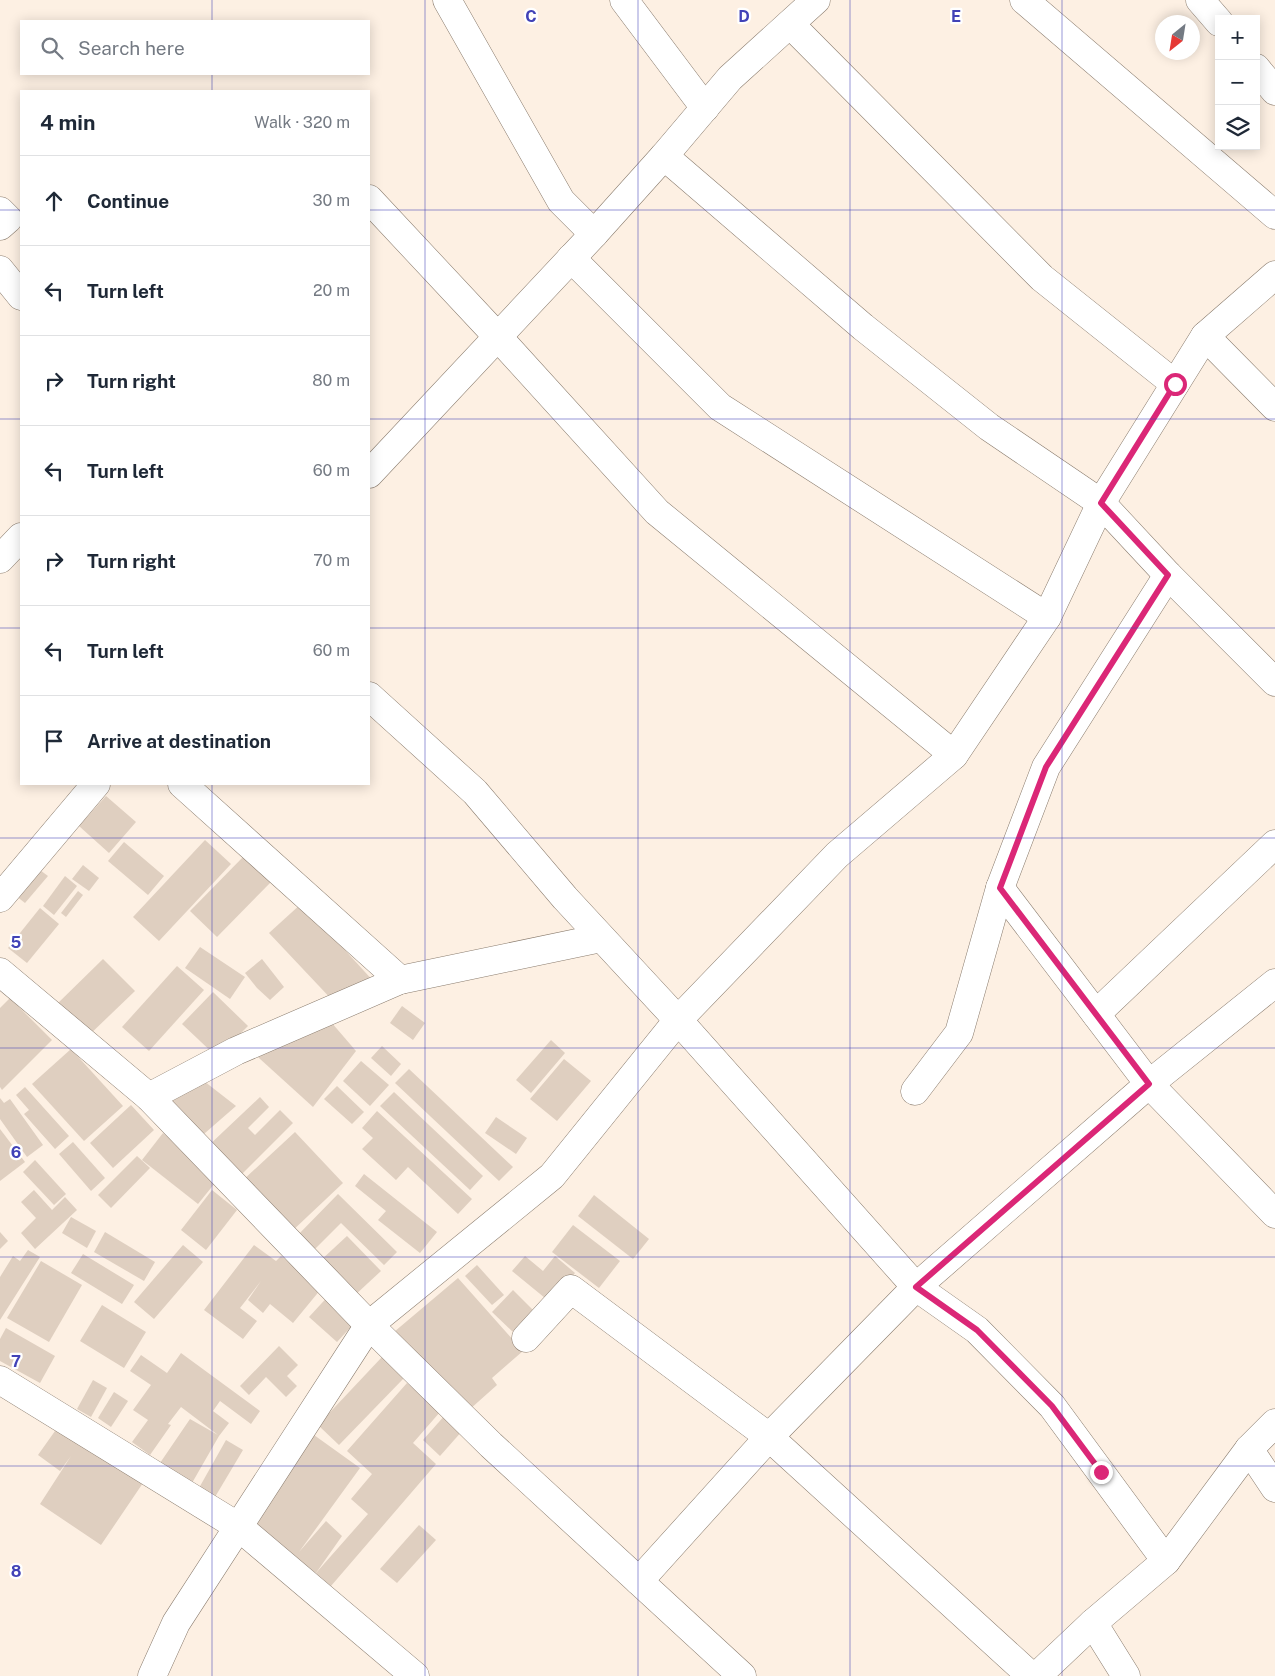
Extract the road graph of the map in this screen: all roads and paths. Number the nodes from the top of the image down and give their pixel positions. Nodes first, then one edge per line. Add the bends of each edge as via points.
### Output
1 (447, 0) edge
2 (624, 0) edge
3 (816, 0) edge
4 (1024, 0) edge
5 (1200, 0) edge
6 (1215, 17) edge
7 (790, 24) junction
8 (1260, 73) edge
9 (1275, 91) edge
10 (705, 108) junction
11 (664, 156) junction
12 (370, 200) edge
13 (1275, 215) edge
14 (594, 234) junction
15 (571, 258) junction
16 (0, 270) edge
17 (1275, 275) edge
18 (20, 295) edge
19 (1205, 336) junction
20 (498, 337) junction
21 (1175, 384) junction
22 (1275, 407) edge
23 (370, 473) edge
24 (1101, 503) junction
25 (20, 538) edge
26 (0, 560) edge
27 (1168, 575) junction
28 (1047, 617) junction
29 (1275, 682) edge
30 (370, 697) edge
31 (954, 755) junction
32 (95, 785) edge
33 (183, 785) edge
34 (1275, 844) edge
35 (1000, 888) junction
36 (0, 898) edge
37 (601, 938) junction
38 (2, 977) edge
39 (400, 980) junction
40 (1275, 983) edge
41 (1096, 1014) junction
42 (678, 1020) junction
43 (1149, 1084) junction
44 (915, 1091) dead end
45 (148, 1097) junction
46 (1275, 1214) edge
47 (916, 1287) junction
48 (369, 1325) junction
49 (526, 1338) dead end
50 (0, 1380) edge
51 (1275, 1423) edge
52 (769, 1437) junction
53 (1249, 1449) junction
54 (1275, 1488) edge
55 (239, 1527) junction
56 (1166, 1561) junction
57 (639, 1581) junction
58 (1093, 1623) junction
59 (152, 1676) edge
60 (415, 1676) edge
61 (742, 1676) edge
62 (1031, 1676) edge
63 (1036, 1676) edge
64 (1126, 1676) edge

1 - 14 street via 561,201
2 - 10 street
3 - 7 street
4 - 13 street
5 - 6 street
7 - 10 street via 730,78
7 - 21 street via 1042,278
8 - 9 street
10 - 11 street
11 - 14 street
11 - 24 street via 862,327 989,427
12 - 20 street
14 - 15 street
15 - 20 street
15 - 28 street via 720,407
16 - 18 street
17 - 19 street
19 - 21 street
19 - 22 street
20 - 23 street
20 - 31 street via 657,512
21 - 24 street
24 - 27 street
24 - 28 street
25 - 26 street
27 - 29 street
27 - 35 street via 1046,767
28 - 31 street
30 - 37 street via 475,792
31 - 42 street via 837,854
32 - 36 street
33 - 39 street
34 - 41 street
35 - 41 street
35 - 44 street via 960,1032
37 - 39 street
37 - 42 street
38 - 45 street
39 - 45 street via 236,1051
40 - 43 street
41 - 43 street
42 - 47 street
42 - 48 street via 552,1176
43 - 46 street
43 - 47 street
45 - 48 street
47 - 52 street
47 - 56 street via 977,1330 1052,1406
48 - 55 street
48 - 57 street via 491,1445
49 - 52 street via 571,1289
50 - 55 street
51 - 53 street
52 - 57 street
52 - 62 street
53 - 54 street
53 - 56 street
55 - 59 street via 176,1623
55 - 60 street
56 - 58 street
57 - 61 street
58 - 63 street
58 - 64 street

